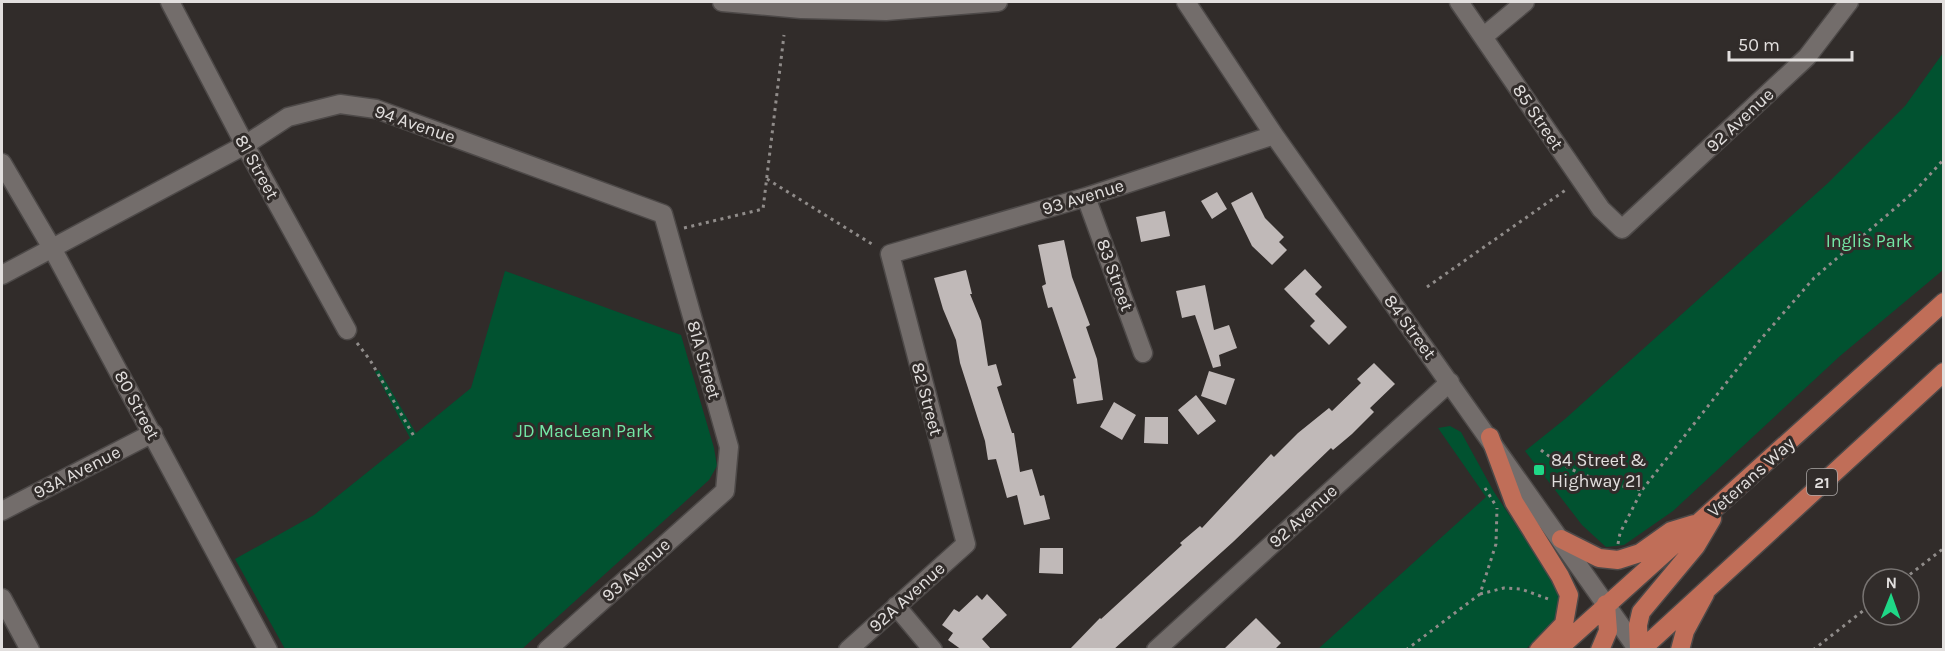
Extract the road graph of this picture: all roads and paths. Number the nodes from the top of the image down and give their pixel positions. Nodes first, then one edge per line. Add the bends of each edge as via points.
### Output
1 (170, 2) edge
2 (725, 2) edge
3 (998, 2) edge
4 (1186, 2) edge
5 (1459, 2) edge
6 (1525, 2) edge
7 (1849, 2) edge
8 (784, 35) dead end
9 (1483, 37) junction
10 (1274, 135) junction
11 (245, 145) junction
12 (1944, 159) edge
13 (2, 163) edge
14 (1580, 178) junction
15 (767, 180) junction
16 (1086, 197) junction
17 (1622, 228) joint
18 (668, 230) junction
19 (52, 248) junction
20 (890, 254) junction
21 (2, 276) edge
22 (1427, 287) dead end
23 (1944, 302) edge
24 (346, 330) joint
25 (1143, 353) dead end
26 (1944, 372) edge
27 (1450, 382) junction
28 (153, 433) junction
29 (1490, 437) junction
30 (415, 438) dead end
31 (1541, 450) dead end
32 (1642, 490) junction
33 (725, 491) joint
34 (1723, 502) junction
35 (1497, 508) dead end
36 (2, 512) edge
37 (1701, 522) junction
38 (1561, 539) junction
39 (966, 544) joint
40 (1944, 548) edge
41 (1618, 560) junction
42 (1919, 567) edge
43 (1709, 584) junction
44 (1480, 594) junction
45 (2, 598) edge
46 (1569, 604) junction
47 (1606, 604) junction
48 (896, 606) junction
49 (1861, 612) edge
50 (30, 650) edge
51 (268, 650) edge
52 (547, 650) edge
53 (848, 650) edge
54 (933, 650) edge
55 (1156, 650) edge
56 (1406, 650) edge
57 (1539, 650) edge
58 (1557, 650) edge
59 (1600, 650) edge
60 (1640, 650) edge
61 (1680, 650) edge
62 (1813, 650) edge

1 - 11 street, 81 Street
2 - 3 street via 886,11
4 - 10 street, 84 Street
5 - 9 street, 85 Street
6 - 9 street
7 - 17 street, 92 Avenue via 1807,57
8 - 15 path
9 - 14 street, 85 Street
10 - 16 street, 93 Avenue
10 - 27 street, 84 Street
11 - 18 street, 94 Avenue via 288,117 340,104 376,109 663,214
11 - 19 street, 94 Avenue
11 - 24 street, 81 Street
12 - 32 path via 1915,191 1814,278
13 - 19 street, 80 Street
14 - 17 street, 85 Street via 1601,209
14 - 22 path
15 - 18 path via 763,209
15 - 20 path
16 - 20 street, 93 Avenue
16 - 25 street, 83 Street
18 - 33 street, 81A Street via 729,447
19 - 21 street, 94 Avenue
19 - 28 street, 80 Street
20 - 39 street, 82 Street
23 - 34 main road, Veterans Way
24 - 30 path via 370,360
26 - 43 main road, 21
27 - 29 street, 84 Street
27 - 55 street, 92 Avenue
28 - 36 street, 93A Avenue
28 - 51 street, 80 Street
29 - 38 street, 84 Street
29 - 46 main road via 1514,502 1564,582
31 - 32 path via 1587,476
32 - 41 path via 1620,533
33 - 52 street, 93 Avenue
34 - 37 main road, Veterans Way
34 - 60 main road via 1696,546 1641,612
35 - 44 path via 1496,544
37 - 41 main road via 1671,531 1640,553
37 - 47 main road, Veterans Way
38 - 41 main road via 1599,558
38 - 47 street, 84 Street
39 - 48 street, 92A Avenue
40 - 42 path
43 - 60 main road, 21
43 - 61 main road via 1685,631
44 - 46 path via 1504,588 1521,589
44 - 56 path
45 - 50 street
46 - 57 main road via 1564,624
47 - 58 main road, Veterans Way
47 - 59 main road via 1608,631
47 - 60 street, 84 Street
48 - 53 street, 92A Avenue
48 - 54 street
49 - 62 path

